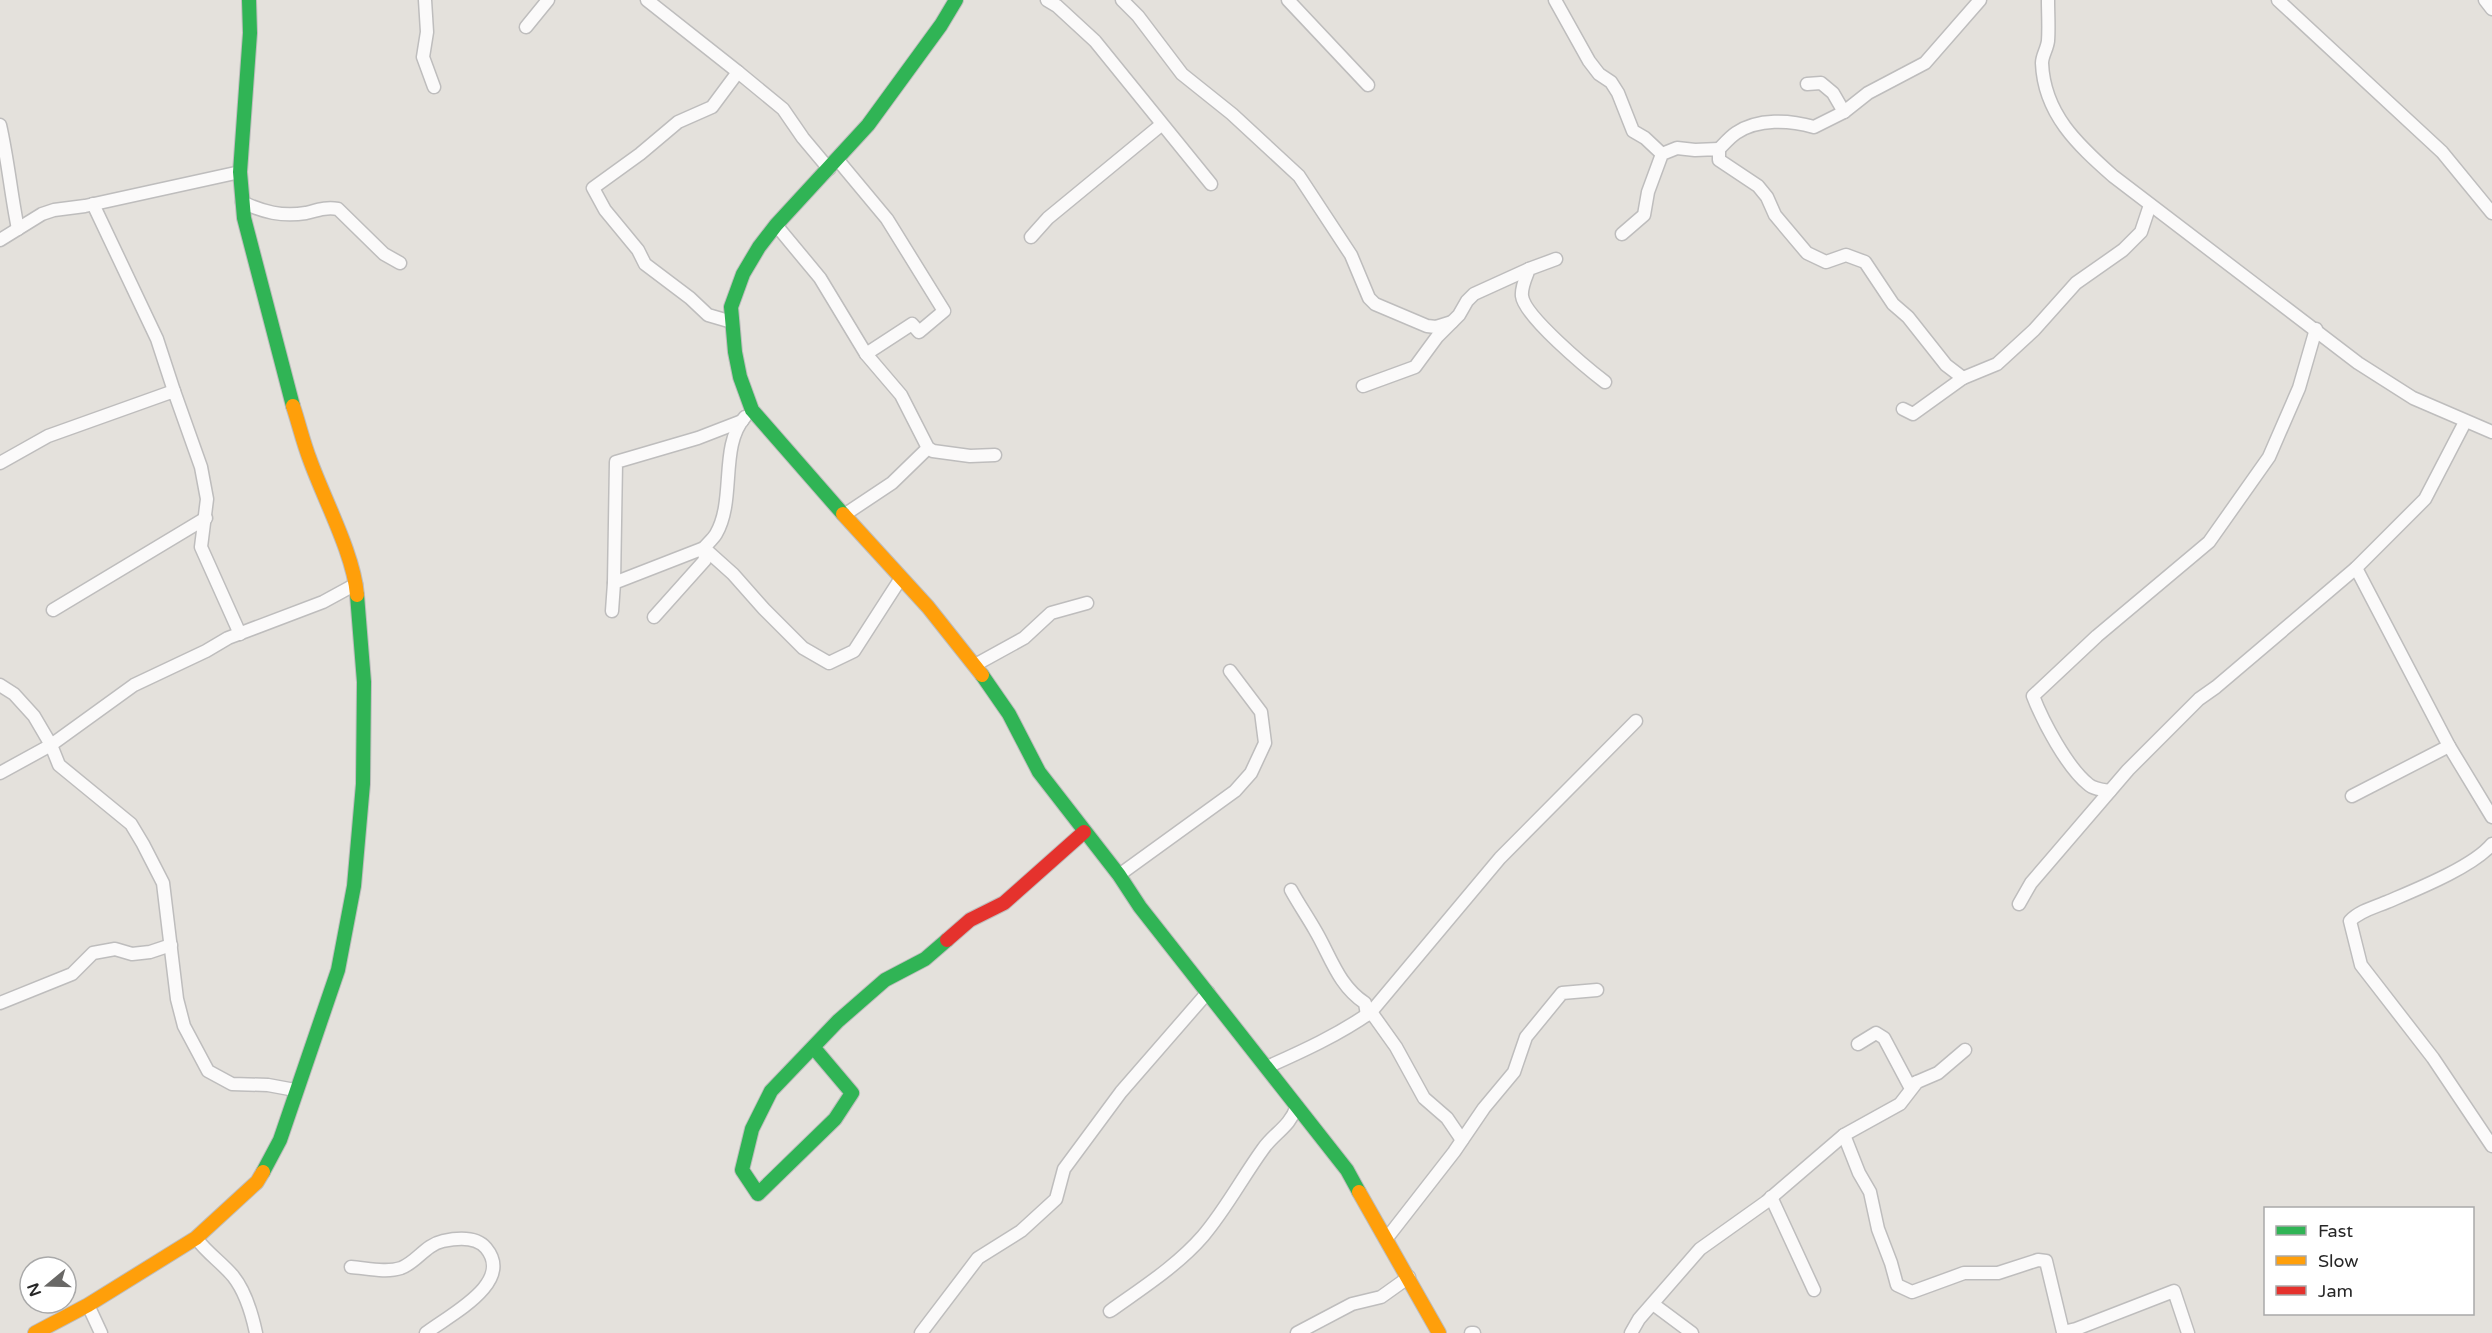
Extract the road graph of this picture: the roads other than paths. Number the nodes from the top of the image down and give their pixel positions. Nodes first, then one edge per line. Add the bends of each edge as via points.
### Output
1 (249, 0) edge
2 (425, 0) edge
3 (548, 0) edge
4 (646, 0) edge
5 (956, 0) edge
6 (1047, 0) edge
7 (1122, 0) edge
8 (1288, 0) edge
9 (1555, 0) edge
10 (1980, 0) edge
11 (2048, 0) edge
12 (2278, 0) edge
13 (2485, 0) edge
14 (2492, 9) edge
15 (526, 27) dead end
16 (738, 72) junction
17 (1807, 84) dead end
18 (1368, 85) dead end
19 (434, 87) dead end
20 (1844, 112) junction
21 (0, 125) edge
22 (1161, 125) junction
23 (1719, 149) junction
24 (1662, 154) junction
25 (833, 164) junction
26 (240, 172) junction
27 (1210, 184) dead end
28 (242, 202) junction
29 (93, 204) junction
30 (2150, 205) junction
31 (2492, 213) edge
32 (776, 225) junction
33 (18, 230) junction
34 (1622, 234) dead end
35 (1031, 237) dead end
36 (0, 240) edge
37 (1556, 259) dead end
38 (400, 263) dead end
39 (1529, 269) junction
40 (732, 321) junction
41 (1452, 322) junction
42 (2316, 329) junction
43 (866, 354) junction
44 (1963, 378) junction
45 (1605, 382) dead end
46 (1363, 386) dead end
47 (174, 391) junction
48 (1903, 408) dead end
49 (752, 410) junction
50 (742, 421) junction
51 (2465, 422) junction
52 (2490, 429) edge
53 (928, 448) junction
54 (995, 455) dead end
55 (0, 463) edge
56 (844, 515) junction
57 (206, 518) junction
58 (704, 548) junction
59 (2356, 568) junction
60 (901, 578) junction
61 (614, 583) junction
62 (356, 585) junction
63 (1087, 603) dead end
64 (53, 610) dead end
65 (612, 611) dead end
66 (654, 617) dead end
67 (240, 634) junction
68 (975, 665) junction
69 (1230, 671) dead end
70 (0, 685) edge
71 (1636, 721) dead end
72 (51, 745) junction
73 (2449, 746) junction
74 (0, 773) edge
75 (2110, 791) junction
76 (2352, 796) dead end
77 (2492, 817) edge
78 (1084, 832) junction
79 (2492, 844) edge
80 (1119, 875) junction
81 (1291, 890) dead end
82 (2019, 904) dead end
83 (171, 945) junction
84 (1597, 990) dead end
85 (1208, 993) junction
86 (0, 1003) edge
87 (1369, 1014) junction
88 (1858, 1044) dead end
89 (814, 1048) junction
90 (1965, 1050) dead end
91 (1267, 1067) junction
92 (1917, 1082) junction
93 (295, 1090) junction
94 (1297, 1106) junction
95 (1844, 1135) junction
96 (1462, 1140) junction
97 (2492, 1146) edge
98 (1771, 1197) junction
99 (196, 1238) junction
100 (1387, 1238) junction
101 (351, 1267) dead end
102 (1409, 1277) junction
103 (1814, 1290) dead end
104 (1653, 1304) junction
105 (88, 1305) junction
106 (1110, 1311) dead end
107 (35, 1333) edge
108 (101, 1333) edge
109 (256, 1333) edge
110 (426, 1333) edge
111 (921, 1333) edge
112 (1296, 1333) edge
113 (1439, 1333) edge
114 (1631, 1333) edge
115 (1692, 1333) edge
116 (2188, 1333) edge

1 - 26 street
2 - 19 street via 427,32 423,57
3 - 15 street
4 - 16 street
5 - 25 street via 868,125
6 - 22 street via 1095,41
7 - 41 street via 1182,74 1299,176 1351,255 1375,304 1427,326
8 - 18 street
9 - 24 street via 1589,61 1618,93 1633,131
10 - 20 street via 1925,63 1868,93
11 - 30 street via 2048,43 2042,62 2054,114 2087,153
12 - 31 street via 2442,152
13 - 14 street
16 - 25 street via 783,109 803,138
16 - 40 street via 712,108 678,122 593,188 645,264 708,315
17 - 20 street via 1821,83 1833,93
20 - 23 street via 1814,127 1794,121 1766,123 1737,132
21 - 33 street
22 - 27 street
22 - 35 street via 1048,218
23 - 24 street via 1677,148
23 - 44 street via 1719,160 1758,186 1775,215 1807,253 1826,262 1846,255 1864,262 1893,304 1946,365
24 - 34 street via 1644,215
25 - 32 street
25 - 43 street via 887,219 944,311 919,332 912,324
26 - 28 street
26 - 29 street
28 - 38 street via 266,213 338,209 384,254
28 - 62 street via 284,375 309,458
29 - 33 street via 42,214
29 - 47 street via 157,339
30 - 42 street
30 - 44 street via 2141,232 2123,250 2076,283 1997,364
32 - 40 street via 743,274 731,307
32 - 43 street via 820,278
33 - 36 street
37 - 39 street
39 - 41 street via 1474,294
39 - 45 street via 1522,299 1577,360
40 - 49 street via 740,378
41 - 46 street via 1415,367
42 - 51 street via 2405,394
42 - 75 street via 2299,388 2269,457 2209,542 2097,636 2033,696 2047,728 2080,776 2090,786
43 - 53 street via 901,394
44 - 48 street via 1913,414
47 - 55 street via 48,436
47 - 57 street via 201,467
49 - 50 street
49 - 56 street
50 - 58 street via 730,453 730,478 722,516 716,534
50 - 61 street via 616,462
51 - 52 street
51 - 59 street via 2425,499
53 - 54 street via 970,456
53 - 56 street via 892,483
56 - 60 street
57 - 64 street
57 - 67 street via 201,547
58 - 60 street via 803,648 830,663 854,651
58 - 61 street
58 - 66 street via 705,560
59 - 73 street
59 - 75 street via 2199,699
60 - 68 street
61 - 65 street
62 - 67 street
62 - 93 street via 364,682 363,784 354,886 338,970
63 - 68 street via 1051,614 1024,638
67 - 72 street via 134,685
68 - 78 street via 1009,714 1039,772
69 - 80 street via 1262,712 1265,743 1251,773 1235,791
70 - 72 street via 34,716
71 - 87 street via 1500,858
72 - 74 street
72 - 83 street via 59,765 131,824 163,883
73 - 76 street
73 - 77 street
75 - 82 street via 2031,883
78 - 80 street
78 - 89 street via 1004,903 970,920 925,958 885,980
79 - 97 street via 2484,854 2432,883 2350,921 2361,965 2433,1058
80 - 85 street
81 - 87 street via 1341,981 1365,1003
83 - 86 street via 132,954 115,949 93,953 72,974
83 - 93 street via 184,1026 208,1071 232,1084
84 - 96 street via 1562,993 1526,1037 1514,1072
85 - 91 street
85 - 111 street via 1121,1092 1064,1169 1056,1199 1020,1231 978,1258
87 - 91 street via 1312,1048
87 - 96 street via 1396,1047 1424,1098 1447,1118
88 - 92 street via 1876,1033 1884,1038 1909,1085
89 - 89 street via 852,1093 835,1119 758,1194 742,1170 752,1130 771,1091
90 - 92 street via 1938,1072
91 - 94 street
92 - 95 street via 1900,1104
93 - 99 street via 280,1140 257,1182
94 - 100 street via 1347,1170
94 - 106 street via 1287,1126 1264,1148 1202,1238 1162,1274
95 - 98 street
95 - 116 street via 1870,1192 1897,1285 1912,1292 1964,1273 1998,1272 2046,1260 2063,1332 2174,1291
96 - 100 street
98 - 103 street
98 - 104 street via 1700,1249
99 - 105 street
99 - 109 street via 234,1277
100 - 102 street
101 - 110 street via 390,1270 444,1241 473,1239 482,1243 495,1263 484,1288
102 - 112 street via 1381,1297 1352,1304
102 - 113 street
104 - 114 street
104 - 115 street
105 - 107 street
105 - 108 street

